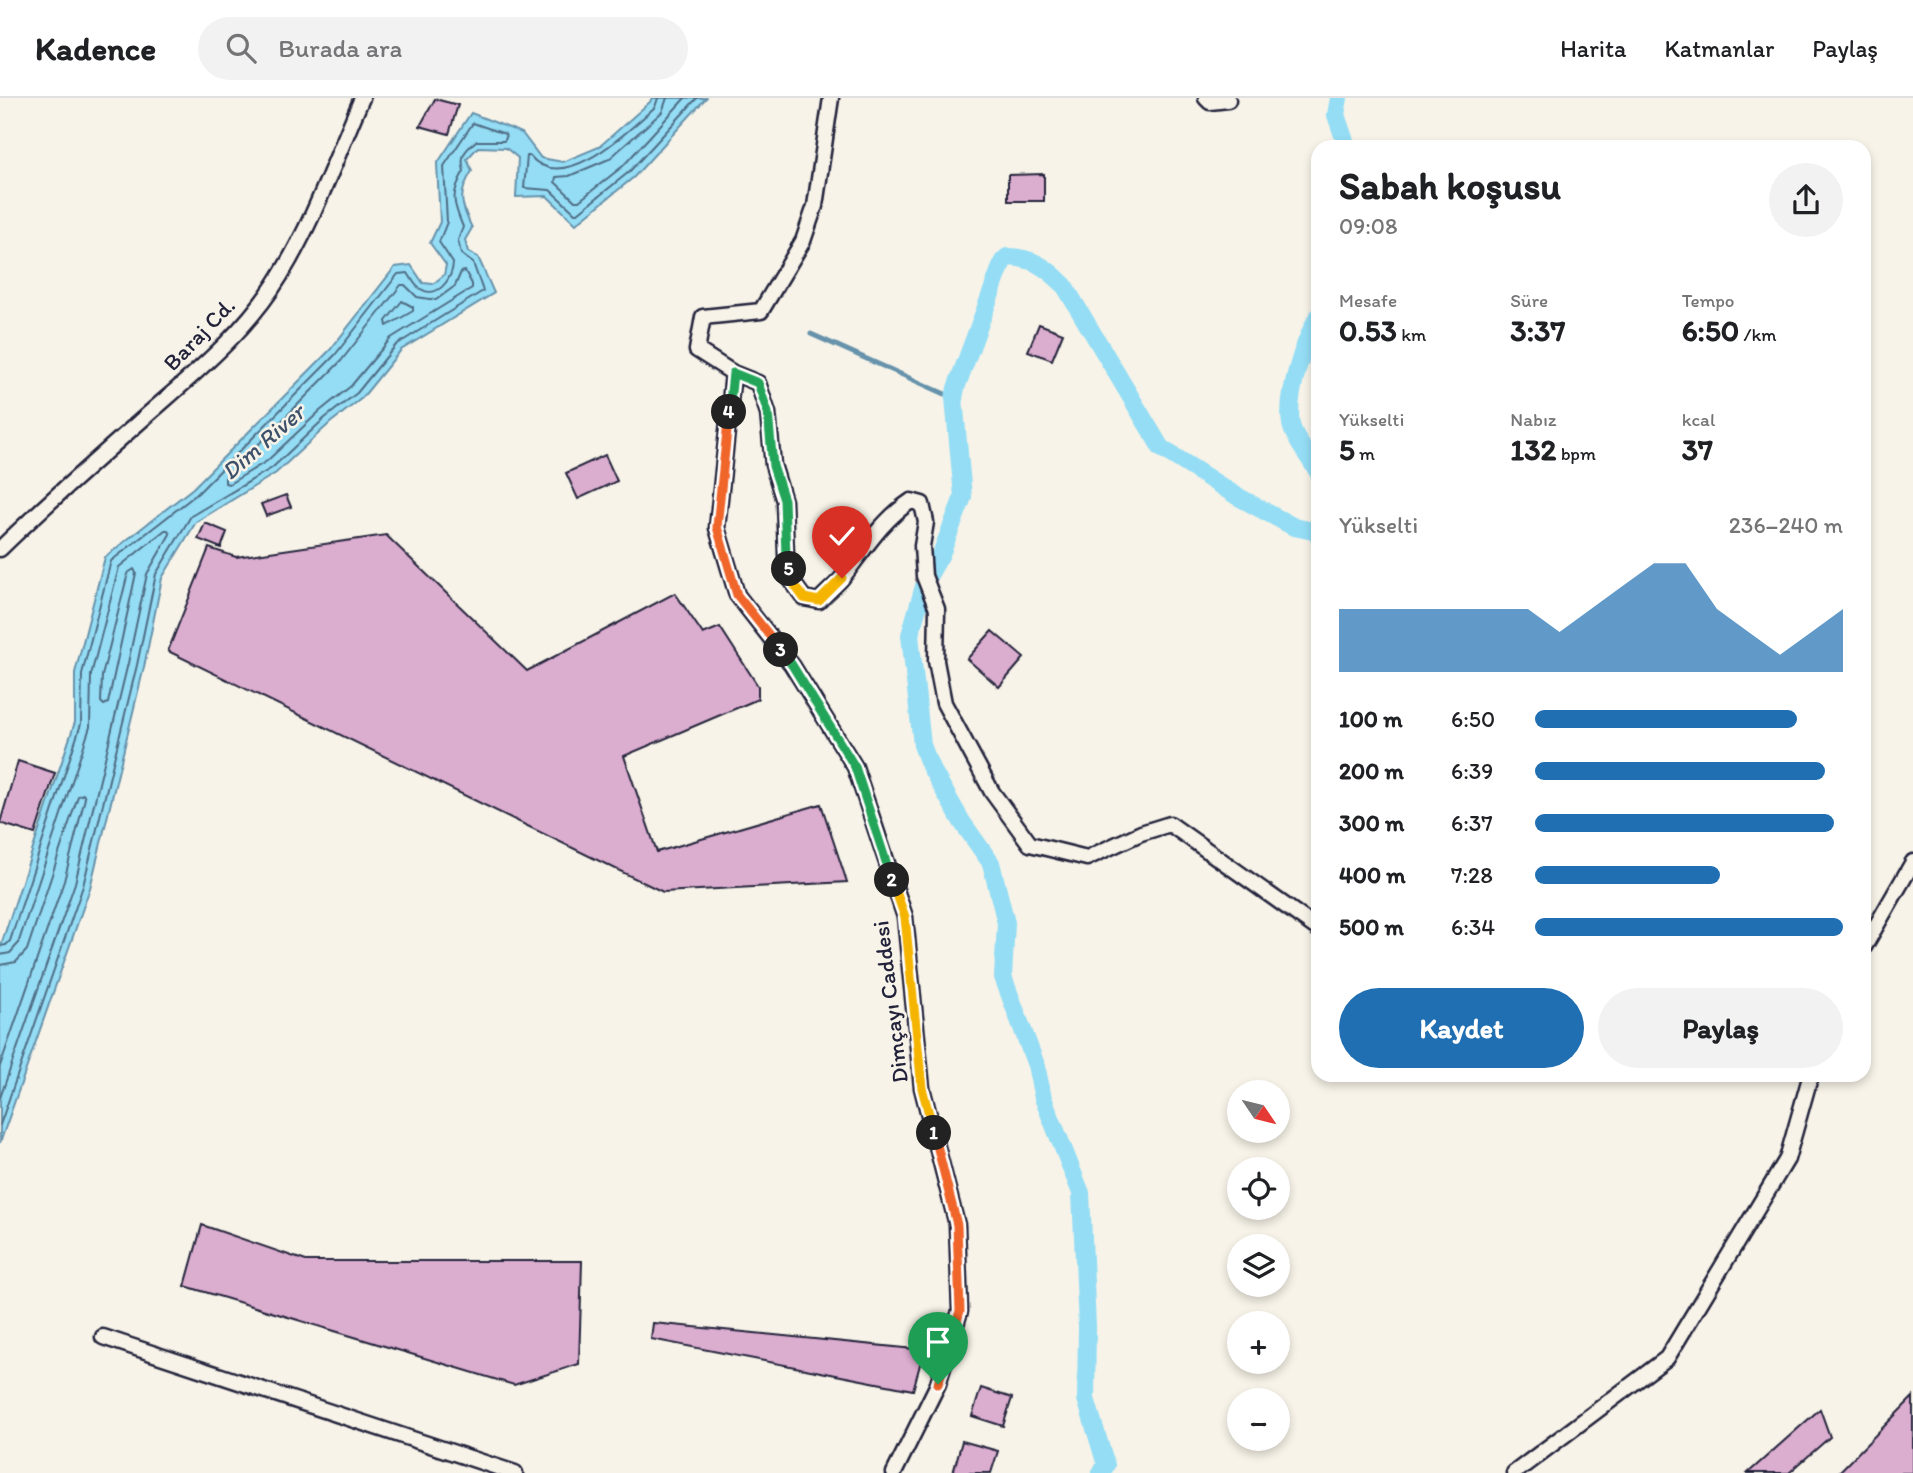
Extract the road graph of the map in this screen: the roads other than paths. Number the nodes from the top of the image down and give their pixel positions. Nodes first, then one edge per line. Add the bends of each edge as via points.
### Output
1 (362, 98) edge
2 (831, 98) edge
3 (1206, 98) edge
4 (1228, 100) dead end
5 (733, 373) junction
6 (0, 549) edge
7 (1913, 862) edge
8 (1311, 924) edge
9 (1871, 935) edge
10 (1809, 1082) edge
11 (103, 1337) dead end
12 (515, 1473) edge
13 (894, 1473) edge
14 (1514, 1473) edge

1 - 6 street, Baraj Cd. via 279,277 236,334
2 - 5 street via 815,206 803,241 761,311 702,317 697,350
3 - 4 street via 1210,103
5 - 8 street via 758,383 768,413 773,466 784,500 786,555 791,580 804,598 819,601 897,510 911,501 922,504 926,522 922,546 926,581 937,609 936,661 944,703 992,792 1030,844 1087,859 1170,824
5 - 13 street, Dimçayı Caddesi via 717,527 737,595 792,665 855,767 905,917 922,1088 957,1225 960,1311 938,1384
7 - 9 street
10 - 14 street via 1787,1159 1667,1358
11 - 12 street

